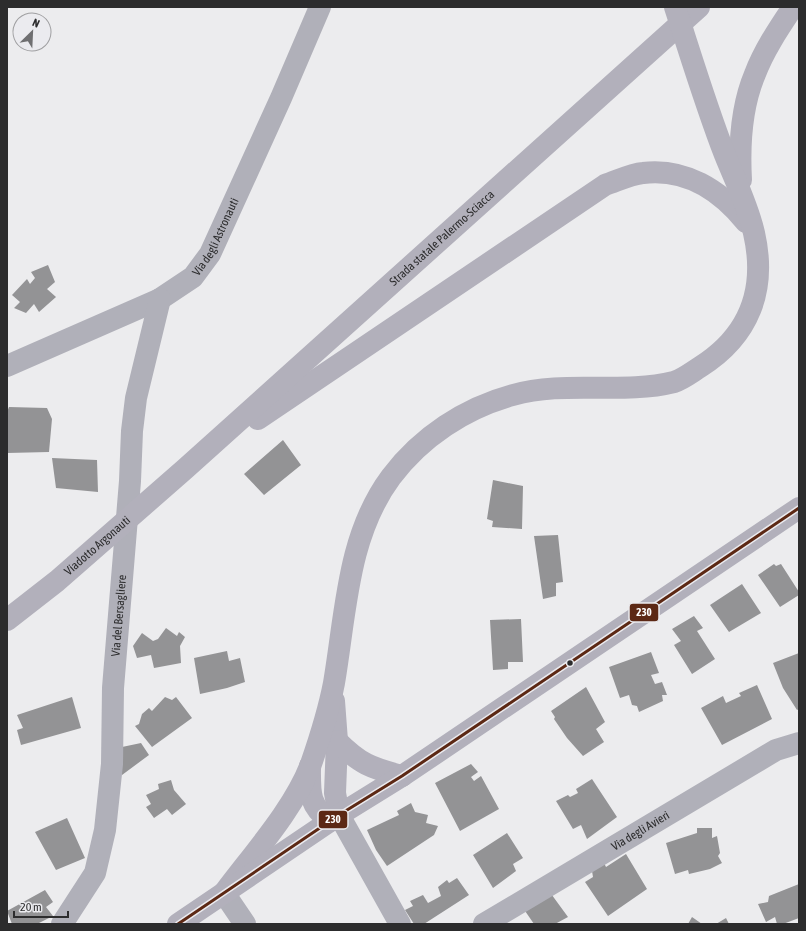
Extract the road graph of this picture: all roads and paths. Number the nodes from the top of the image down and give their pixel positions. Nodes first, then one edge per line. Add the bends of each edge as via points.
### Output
1 (320, 7) edge
2 (793, 7) edge
3 (691, 9) edge
4 (732, 151) junction
5 (754, 232) junction
6 (160, 298) junction
7 (7, 366) edge
8 (185, 469) junction
9 (799, 508) edge
10 (7, 620) edge
11 (333, 686) junction
12 (338, 741) junction
13 (799, 743) edge
14 (310, 765) junction
15 (402, 776) junction
16 (334, 818) junction
17 (224, 893) junction
18 (62, 924) edge
19 (178, 924) edge
20 (245, 924) edge
21 (400, 924) edge
22 (484, 924) edge

1 - 6 street, Via degli Astronauti via 210,254 193,277
2 - 4 main road via 770,42 754,74
3 - 4 main road
3 - 8 main road, Strada statale Palermo-Sciacca
4 - 5 main road via 742,198
5 - 8 main road via 731,204 705,184 676,174 642,172 605,185
5 - 11 main road via 758,263 757,291 750,313 736,338 715,358 677,381 639,386 545,390 517,394 490,402 445,426 413,451 390,478 371,511 358,545 346,596
6 - 7 street, Via degli Astronauti
6 - 18 street, Via del Bersagliere via 136,398 132,431 114,673 112,764 105,830 95,873
8 - 10 main road, Viadotto Argonauti via 57,581
9 - 15 main road
11 - 12 main road
11 - 14 main road
12 - 15 main road via 353,757 372,768
12 - 16 main road
13 - 22 street, Via degli Avieri via 776,750
14 - 16 main road via 312,804 320,814
14 - 17 main road via 273,829
15 - 16 main road
16 - 17 main road
16 - 21 street
17 - 19 main road
17 - 20 street

